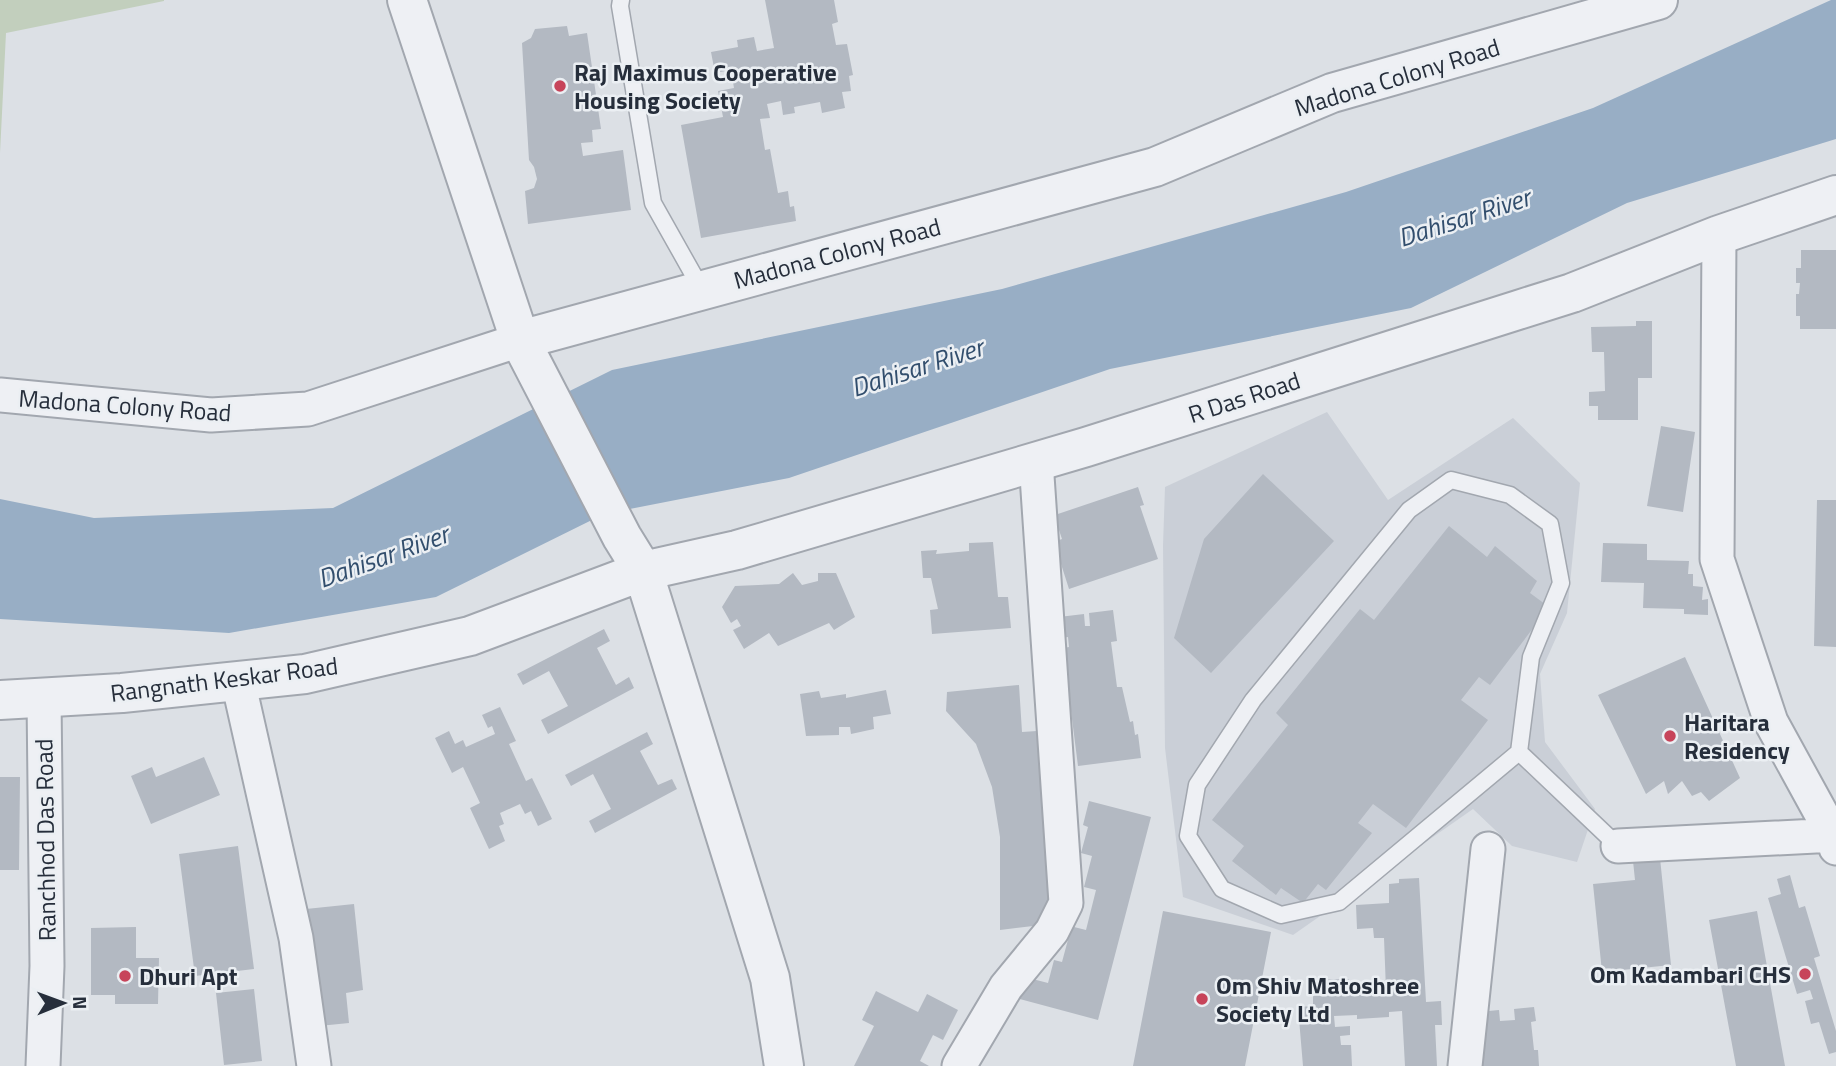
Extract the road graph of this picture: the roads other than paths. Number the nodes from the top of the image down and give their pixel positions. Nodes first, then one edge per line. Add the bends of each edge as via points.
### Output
1 (407, 0) edge
2 (621, 0) edge
3 (1658, 0) edge
4 (1836, 195) edge
5 (1719, 235) junction
6 (702, 290) junction
7 (520, 340) junction
8 (0, 396) edge
9 (1036, 461) junction
10 (643, 571) junction
11 (237, 681) junction
12 (44, 698) junction
13 (0, 700) edge
14 (1519, 752) junction
15 (1835, 840) edge
16 (1618, 846) joint
17 (1488, 849) dead end
18 (43, 1066) edge
19 (314, 1066) edge
20 (784, 1066) edge
21 (960, 1066) edge
22 (1465, 1066) edge

1 - 7 street
2 - 6 lane via 653,203
3 - 6 street, Madona Colony Road via 1332,93 1155,167
4 - 5 street, R Das Road
5 - 9 street, R Das Road via 1572,293
5 - 15 street via 1717,559 1771,722
6 - 7 street, Madona Colony Road
7 - 8 street, Madona Colony Road via 308,409 211,415
7 - 10 street
9 - 10 street, R Das Road via 737,550
9 - 21 street via 1066,903 1052,931 1006,987
10 - 11 street, Rangnath Keskar Road via 470,636 305,674
10 - 20 street via 770,978
11 - 12 street, Rangnath Keskar Road
11 - 19 street via 296,938
12 - 13 street, Rangnath Keskar Road
12 - 18 street, Ranchhod Das Road via 47,966
14 - 14 lane via 1339,902 1281,915 1222,889 1188,836 1197,785 1254,700 1409,510 1451,480 1510,495 1550,524 1561,583 1531,657
14 - 16 lane
15 - 16 street
17 - 22 street

